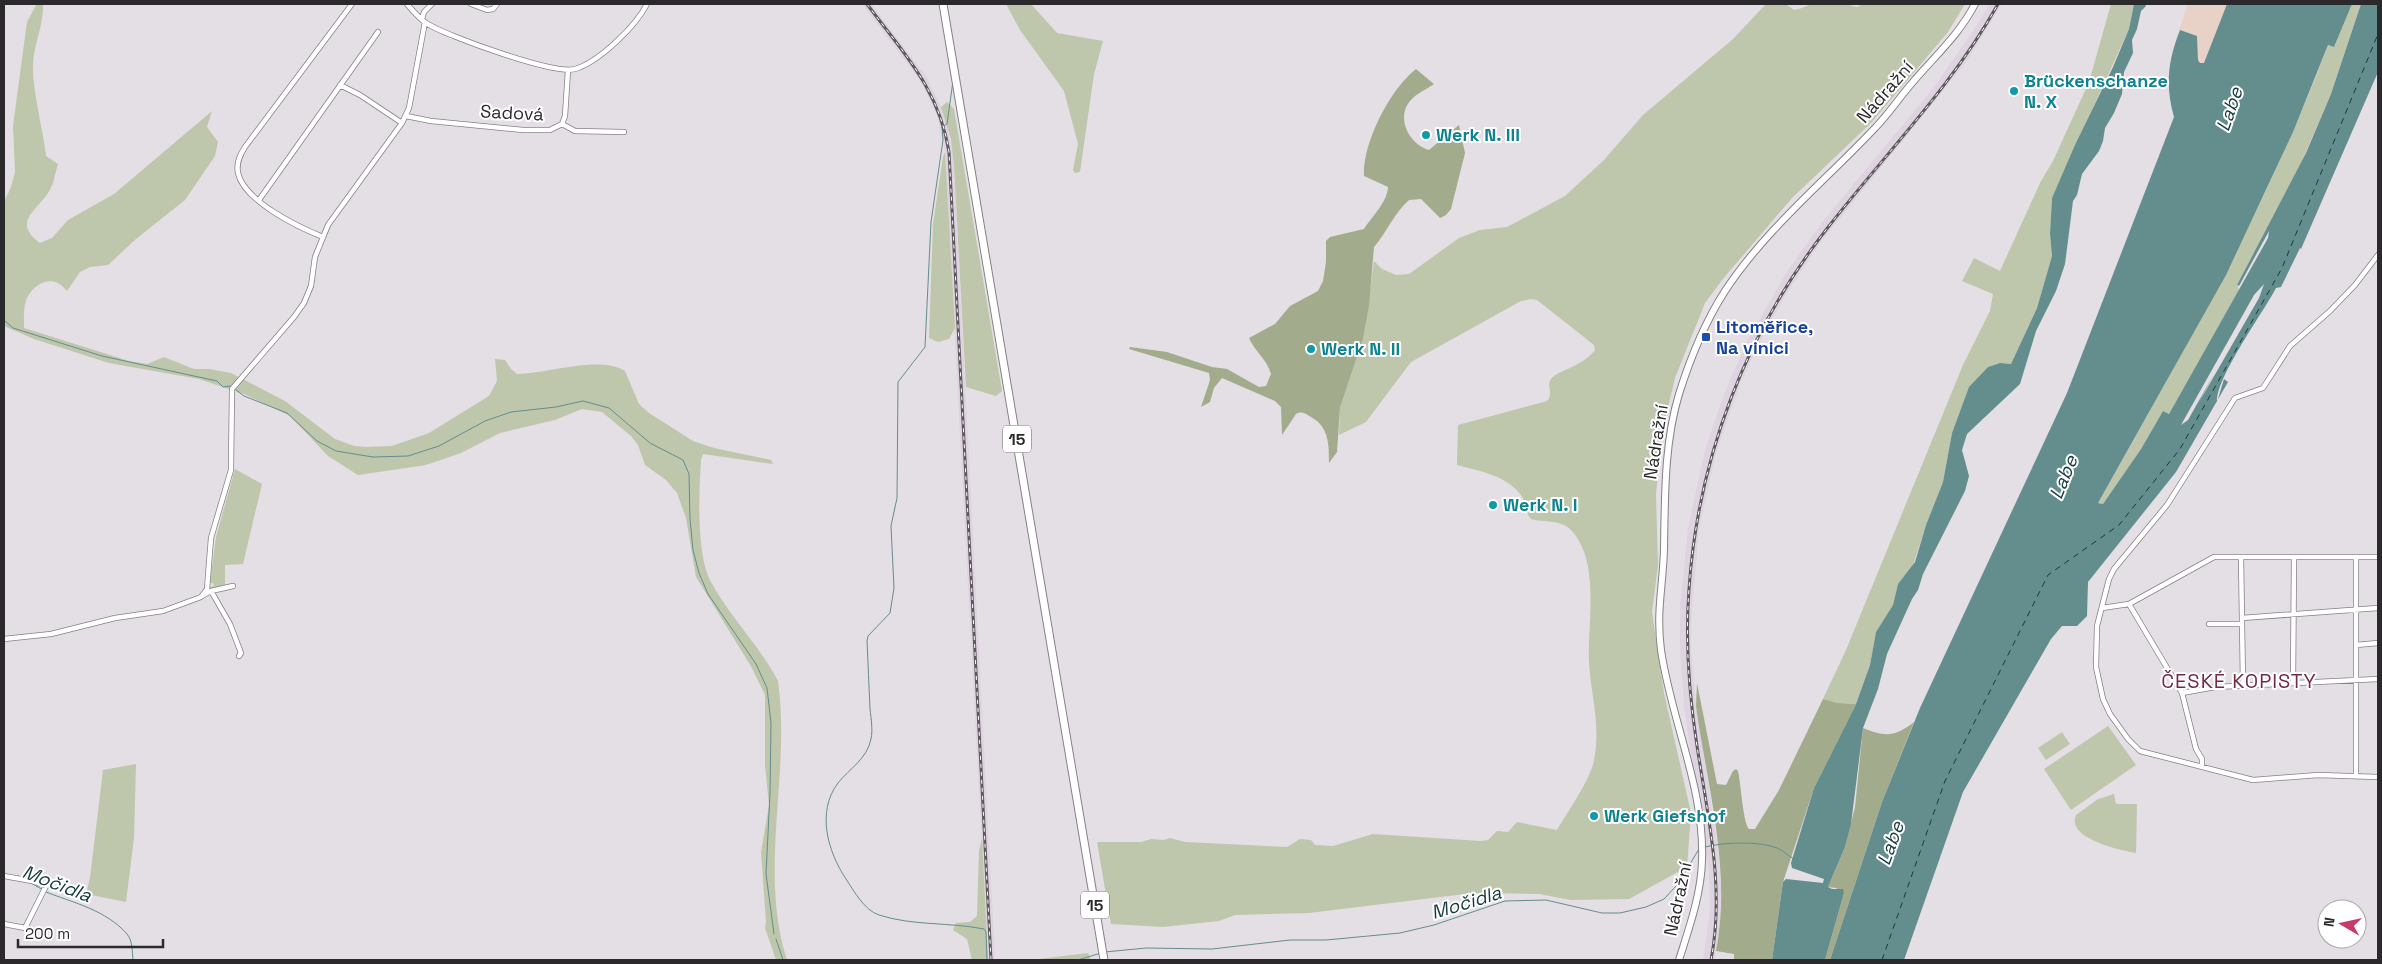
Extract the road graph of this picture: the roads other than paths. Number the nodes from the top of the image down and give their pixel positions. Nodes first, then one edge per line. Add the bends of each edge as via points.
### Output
1 (352, 4) edge
2 (407, 4) edge
3 (432, 4) edge
4 (470, 4) edge
5 (497, 4) edge
6 (647, 4) edge
7 (943, 4) edge
8 (1975, 4) edge
9 (423, 21) junction
10 (378, 32) dead end
11 (568, 70) junction
12 (340, 85) junction
13 (406, 116) junction
14 (402, 123) junction
15 (562, 124) junction
16 (624, 132) dead end
17 (259, 200) junction
18 (323, 237) junction
19 (2378, 255) edge
20 (2242, 557) junction
21 (2294, 557) junction
22 (2356, 558) junction
23 (2378, 558) edge
24 (233, 586) dead end
25 (211, 592) junction
26 (201, 597) junction
27 (2129, 604) junction
28 (2102, 608) junction
29 (2378, 608) edge
30 (2356, 609) junction
31 (2293, 613) junction
32 (2242, 618) junction
33 (2209, 624) dead end
34 (2242, 624) junction
35 (4, 639) edge
36 (2378, 643) edge
37 (2356, 645) junction
38 (239, 656) dead end
39 (2378, 680) edge
40 (2356, 681) junction
41 (2293, 683) junction
42 (2243, 685) junction
43 (2182, 693) junction
44 (2202, 767) junction
45 (2356, 776) junction
46 (2378, 777) edge
47 (4, 876) edge
48 (4, 924) edge
49 (1104, 959) edge
50 (1679, 960) edge

1 - 17 street via 240,155 238,173 242,183
2 - 9 street
3 - 9 street via 424,12
4 - 5 street via 487,10
6 - 11 street via 631,27 605,51 585,65
7 - 49 main road, 15
8 - 50 main road, Nádražní via 1965,23 1876,128 1796,207 1736,276 1705,329 1679,394 1664,489 1664,552 1658,621 1665,670 1697,805 1702,842 1698,894
9 - 11 street via 473,45
9 - 13 street
10 - 12 street
11 - 15 street, Sadová
12 - 14 street
12 - 17 street
13 - 14 street
13 - 15 street, Sadová via 523,130 550,130
14 - 18 street via 328,225
15 - 16 street via 575,132
17 - 18 street via 283,220
18 - 26 street via 304,303 232,389 231,470 211,538 207,589
19 - 28 street via 2355,285 2290,346 2263,388 2239,396 2230,404 2167,505 2114,569
20 - 21 street
20 - 27 street via 2214,557
20 - 32 street
21 - 22 street
21 - 31 street
22 - 23 street
22 - 30 street
24 - 25 street
25 - 26 street
25 - 38 street via 230,624 241,653
26 - 35 street via 163,611 115,618 51,634
27 - 28 street
27 - 43 street
28 - 44 street via 2096,638 2096,667 2110,714 2140,751
29 - 30 street
30 - 31 street
30 - 37 street
31 - 32 street
31 - 41 street
32 - 34 street
33 - 34 street
34 - 42 street
36 - 37 street
37 - 40 street
39 - 40 street
40 - 41 street
40 - 45 street
41 - 42 street
42 - 43 street
43 - 44 street
44 - 45 street via 2253,780
45 - 46 street
47 - 48 street via 46,886 25,928

